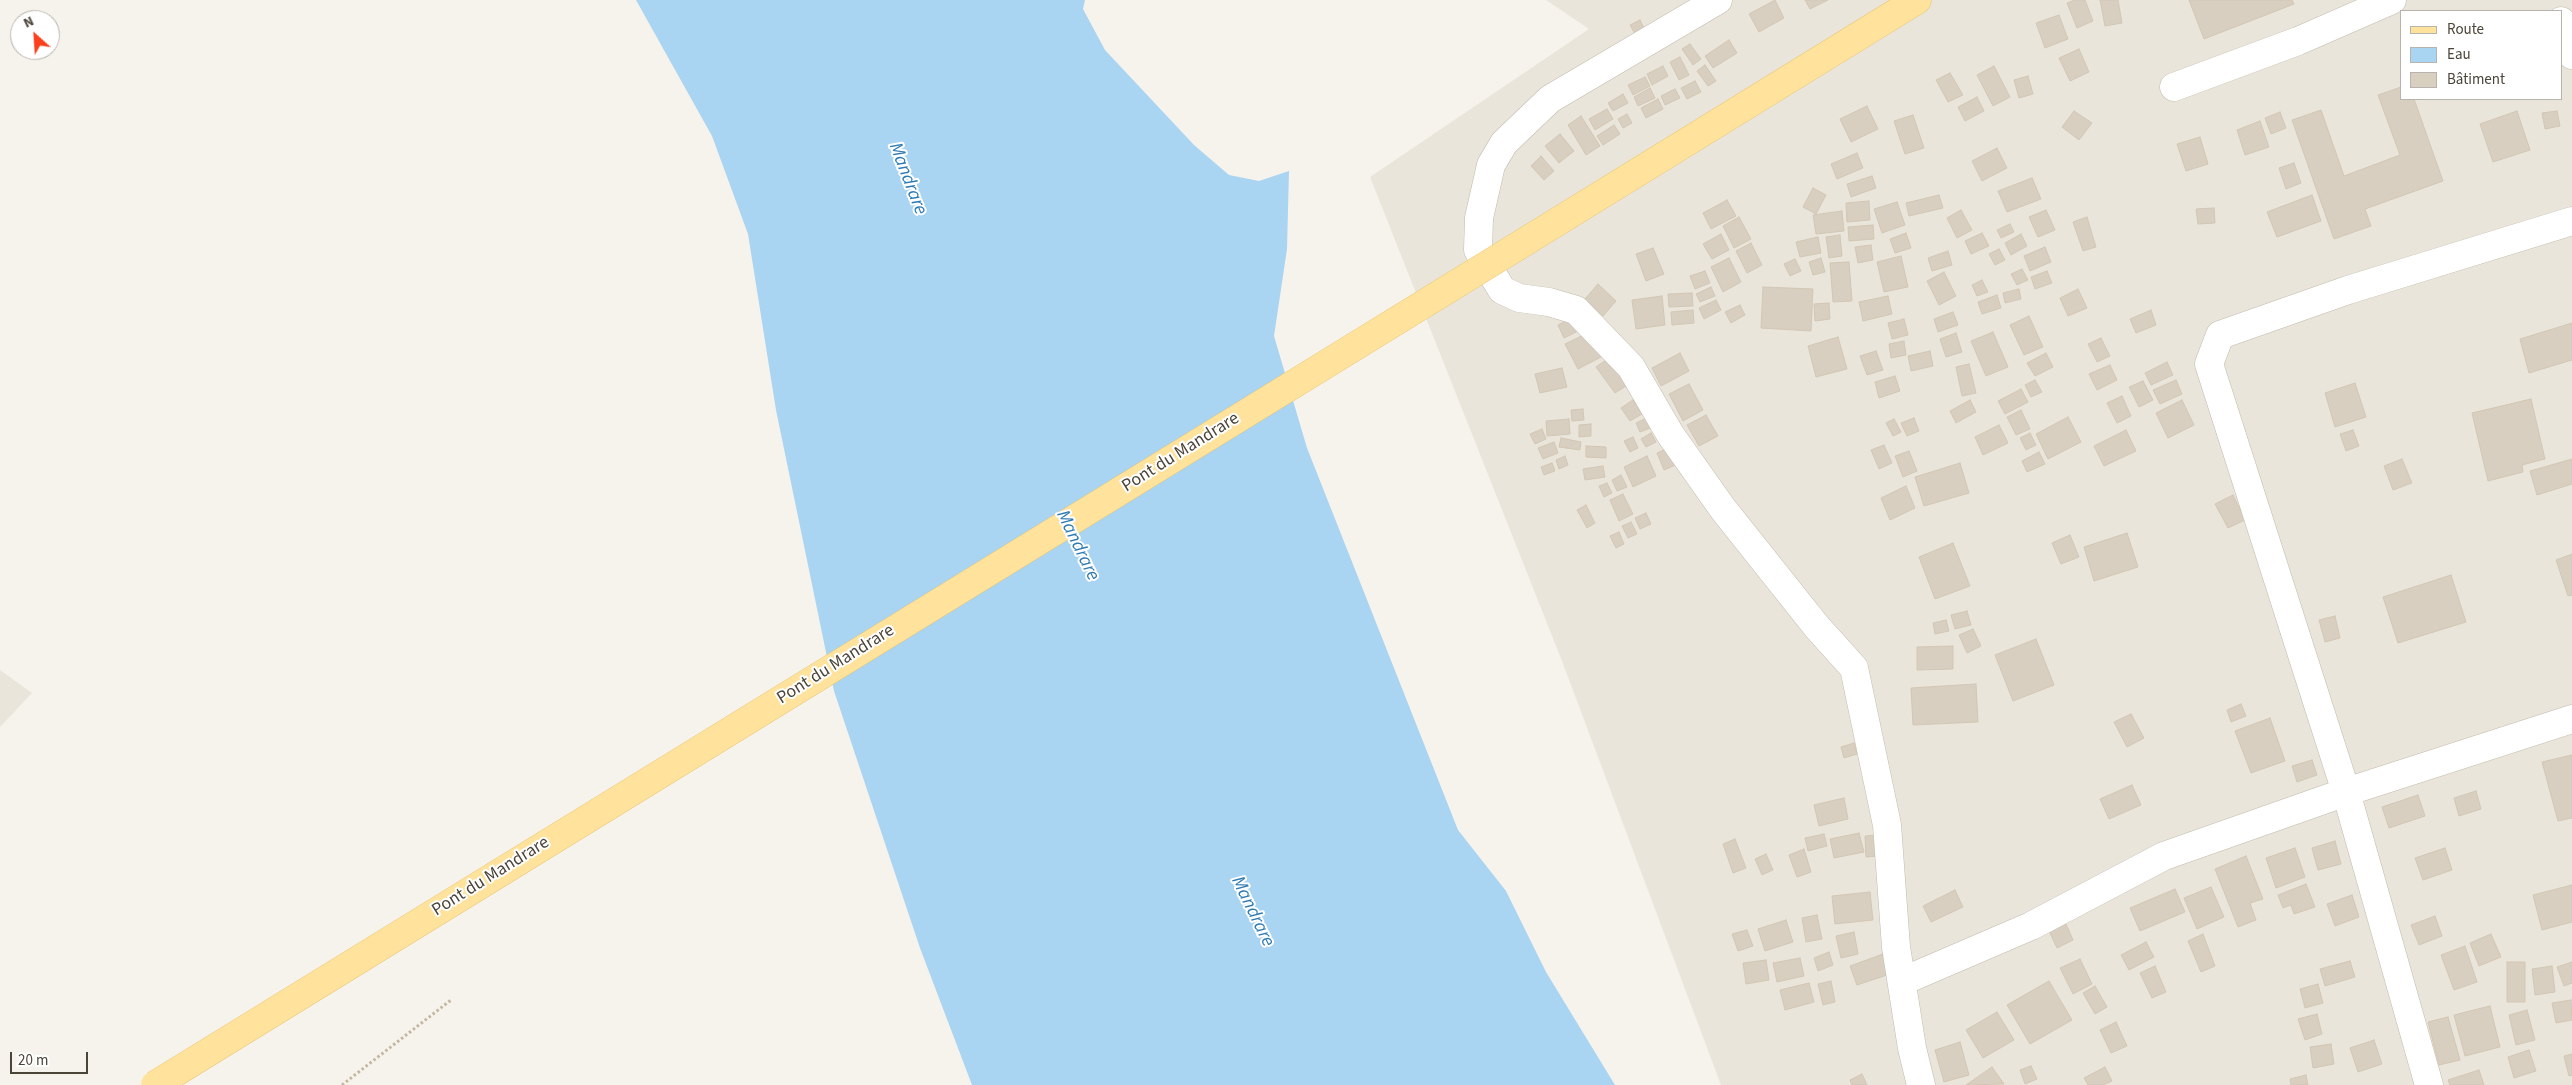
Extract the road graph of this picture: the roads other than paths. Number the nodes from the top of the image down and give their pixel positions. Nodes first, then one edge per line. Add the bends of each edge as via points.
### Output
1 (1718, 0) edge
2 (1917, 0) edge
3 (2392, 0) edge
4 (2562, 24) edge
5 (2572, 55) edge
6 (2174, 87) dead end
7 (2572, 221) edge
8 (2572, 719) edge
9 (2346, 792) junction
10 (1903, 981) junction
11 (155, 1085) edge
12 (1921, 1085) edge
13 (2429, 1085) edge

1 - 10 street via 1550,98 1504,143 1491,165 1479,218 1478,250 1502,290 1520,298 1576,310 1631,367 1670,434 1723,509 1854,668 1887,825 1896,947
2 - 11 main road, Pont du Mandrare, bridge
3 - 6 street
4 - 5 street
7 - 9 street via 2348,290 2220,335 2209,364
8 - 9 street
9 - 10 street via 2164,856 2032,926
9 - 13 street
10 - 12 street via 1912,1048

